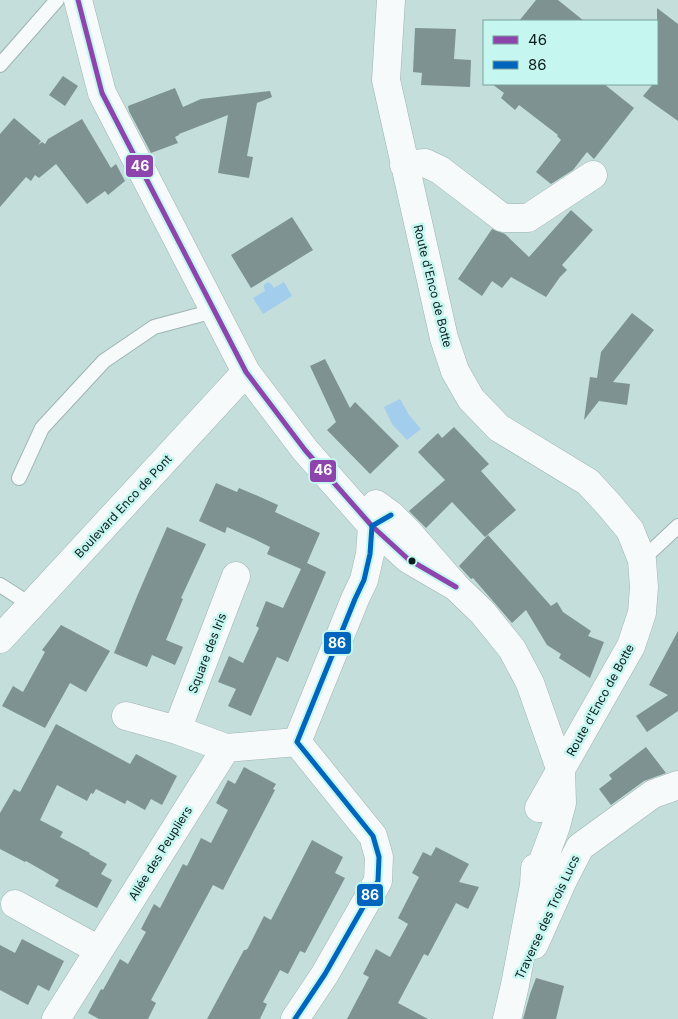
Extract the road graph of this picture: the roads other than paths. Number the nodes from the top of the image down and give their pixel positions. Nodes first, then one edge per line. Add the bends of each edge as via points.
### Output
1 (58, 0) edge
2 (78, 0) edge
3 (391, 0) edge
4 (0, 65) edge
5 (404, 165) junction
6 (593, 175) dead end
7 (214, 311) junction
8 (246, 372) junction
9 (18, 478) dead end
10 (678, 526) edge
11 (395, 533) junction
12 (642, 560) junction
13 (236, 576) dead end
14 (364, 580) junction
15 (0, 585) edge
16 (32, 606) junction
17 (0, 639) edge
18 (530, 683) junction
19 (126, 716) dead end
20 (177, 730) junction
21 (297, 742) junction
22 (226, 748) junction
23 (561, 771) junction
24 (678, 785) edge
25 (539, 808) junction
26 (534, 885) junction
27 (15, 904) dead end
28 (99, 950) junction
29 (516, 985) junction
30 (56, 1019) edge
31 (295, 1019) edge
32 (507, 1019) edge

1 - 4 lane
2 - 7 street via 102,92
3 - 5 street, Route d'Enco de Botte via 386,80
5 - 6 street via 425,163 440,170 503,218 528,218
5 - 12 street, Route d'Enco de Botte via 444,338 455,371 471,399 500,428 588,482 630,530
7 - 8 street
7 - 9 lane via 154,327 104,361 42,428
8 - 11 street via 305,450
8 - 16 street, Boulevard Enco de Pont
10 - 12 lane
11 - 14 street via 370,554
11 - 14 street via 385,566
11 - 18 street via 483,613 512,649
12 - 23 street, Route d'Enco de Botte via 642,613 631,646
13 - 20 street, Square des Iris
14 - 21 street
15 - 16 lane
16 - 17 street, Boulevard Enco de Pont
18 - 23 street
18 - 25 street via 542,770
19 - 20 street
20 - 22 street
21 - 22 street
21 - 31 street via 373,836 379,857 378,881 325,974
22 - 28 street, Allée des Peupliers
23 - 25 street, Route d'Enco de Botte
23 - 26 street, Route d'Enco de Botte via 562,803
24 - 29 street, Traverse des Trois Lucs via 653,794 580,846
25 - 26 street, Route d'Enco de Botte
26 - 29 street, Route d'Enco de Botte
27 - 28 street
28 - 30 street, Allée des Peupliers
29 - 32 street, Route d'Enco de Botte

